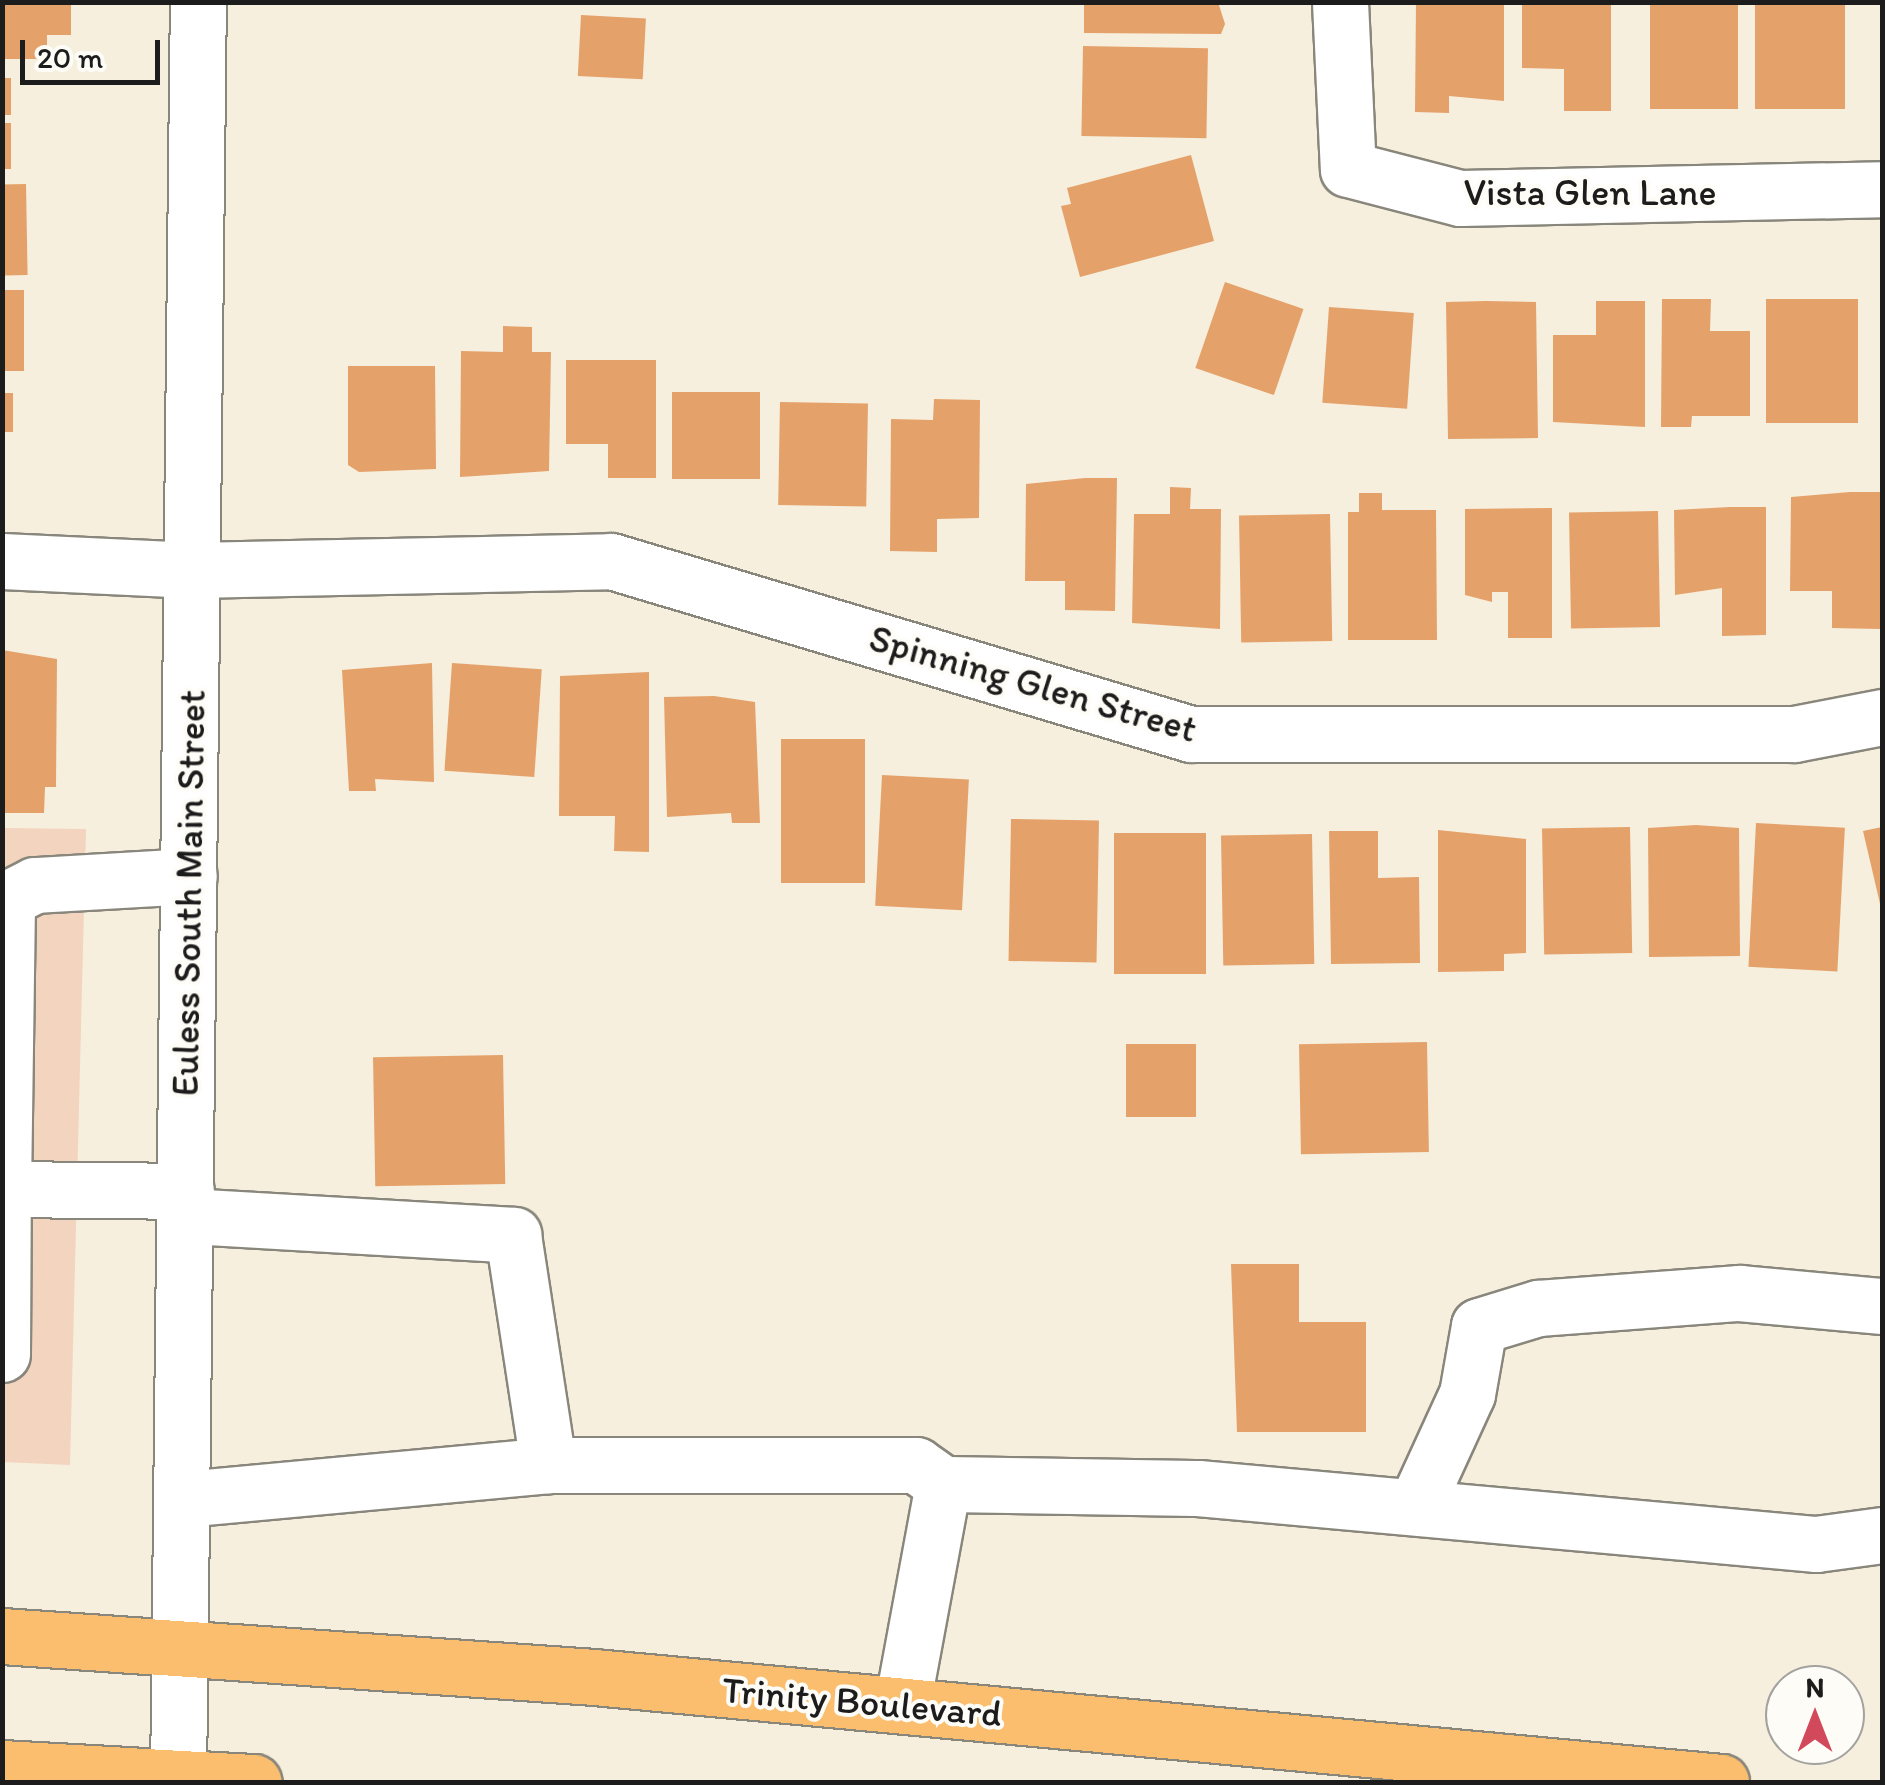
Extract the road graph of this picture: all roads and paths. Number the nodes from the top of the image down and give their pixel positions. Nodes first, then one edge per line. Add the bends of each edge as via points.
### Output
1 (198, 2) edge
2 (1340, 2) edge
3 (1882, 189) edge
4 (2, 561) edge
5 (193, 570) junction
6 (1882, 717) edge
7 (190, 876) junction
8 (5, 903) edge
9 (3, 1157) edge
10 (187, 1204) junction
11 (1882, 1306) edge
12 (2, 1354) edge
13 (548, 1466) junction
14 (942, 1484) junction
15 (183, 1499) junction
16 (1417, 1504) junction
17 (1882, 1535) edge
18 (2, 1636) edge
19 (182, 1650) junction
20 (902, 1705) junction
21 (2, 1768) edge
22 (178, 1780) edge
23 (254, 1782) edge
24 (1721, 1782) edge

1 - 5 street, Euless South Main Street
2 - 3 street, Vista Glen Lane via 1348,169 1460,198
4 - 5 street, Spinning Glen Street
5 - 6 street, Spinning Glen Street via 611,561 1191,734 1794,734
5 - 7 street, Euless South Main Street
7 - 8 street via 35,885
7 - 10 street, Euless South Main Street
8 - 9 street
9 - 10 street
9 - 12 street
10 - 13 street via 514,1235
10 - 15 street, Euless South Main Street
11 - 16 street via 1739,1293 1538,1308 1479,1326 1467,1394
13 - 14 street via 916,1465
13 - 15 street
14 - 16 street
14 - 20 street
15 - 19 street, Euless South Main Street
16 - 17 street via 1816,1544
18 - 19 main road, Trinity Boulevard
19 - 20 main road, Trinity Boulevard
19 - 22 street, Euless South Main Street
20 - 24 main road, Trinity Boulevard
21 - 22 main road
22 - 23 main road

